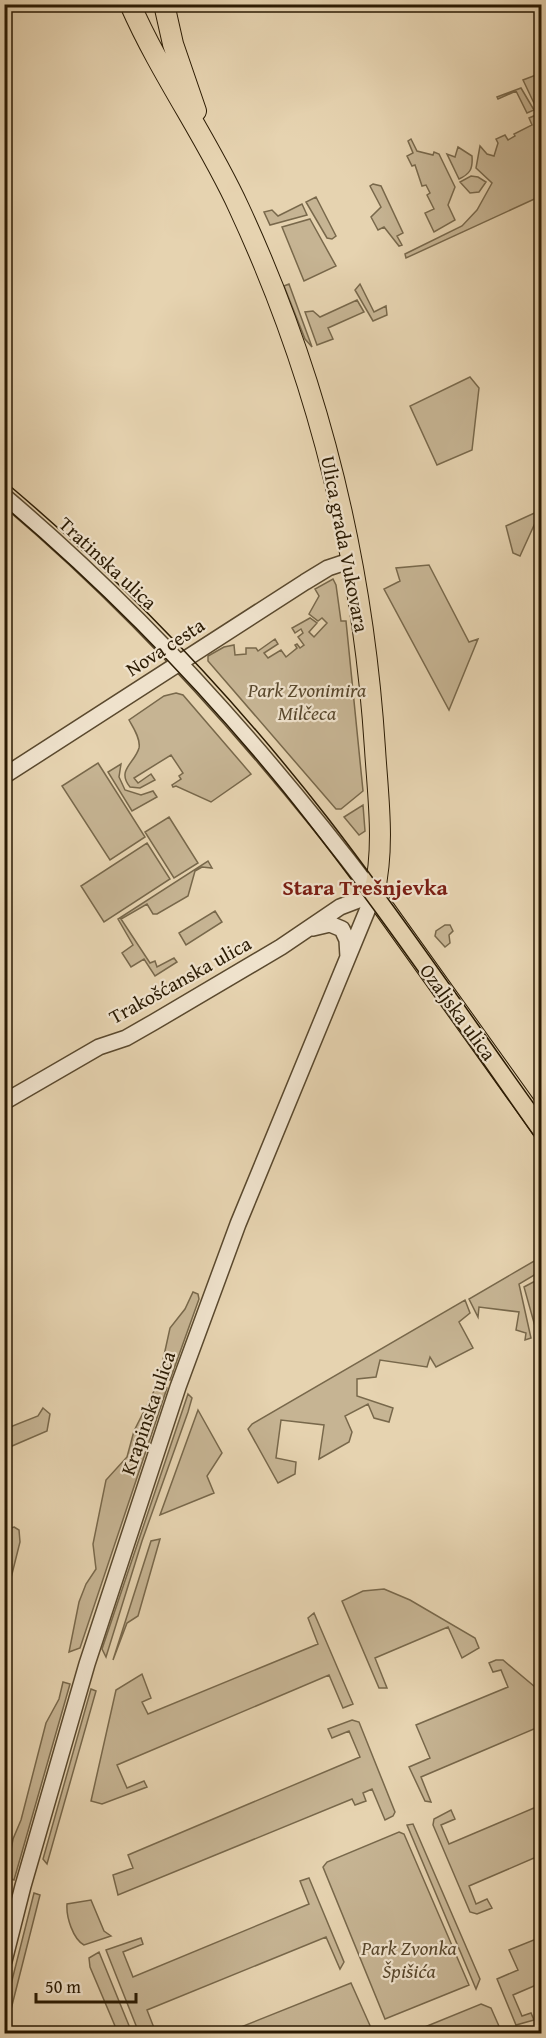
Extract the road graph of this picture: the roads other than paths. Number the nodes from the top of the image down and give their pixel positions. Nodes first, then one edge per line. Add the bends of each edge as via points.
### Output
1 (130, 4) edge
2 (164, 4) edge
3 (208, 144) junction
4 (4, 496) edge
5 (352, 560) junction
6 (182, 663) junction
7 (4, 776) edge
8 (374, 894) junction
9 (307, 930) junction
10 (348, 960) junction
11 (4, 1102) edge
12 (542, 1129) edge
13 (4, 1961) edge

1 - 3 main road, Ulica grada Vukovara via 175,93
2 - 3 main road, Ulica grada Vukovara via 179,65
3 - 5 main road, Ulica grada Vukovara via 244,217 299,360 333,469
4 - 6 street, Tratinska ulica
5 - 6 street, Nova cesta via 328,568
5 - 8 main road, Ulica grada Vukovara via 371,688 381,857
6 - 7 street, Nova cesta
6 - 8 street, Tratinska ulica via 275,767
8 - 9 street, Trakošćanska ulica via 351,900
8 - 10 street, Krapinska ulica
8 - 12 main road, Ozaljska ulica
9 - 10 street via 330,924 342,929 349,946
9 - 11 street, Trakošćanska ulica via 146,1027 99,1047
10 - 13 street, Krapinska ulica via 238,1224 178,1387 84,1674

